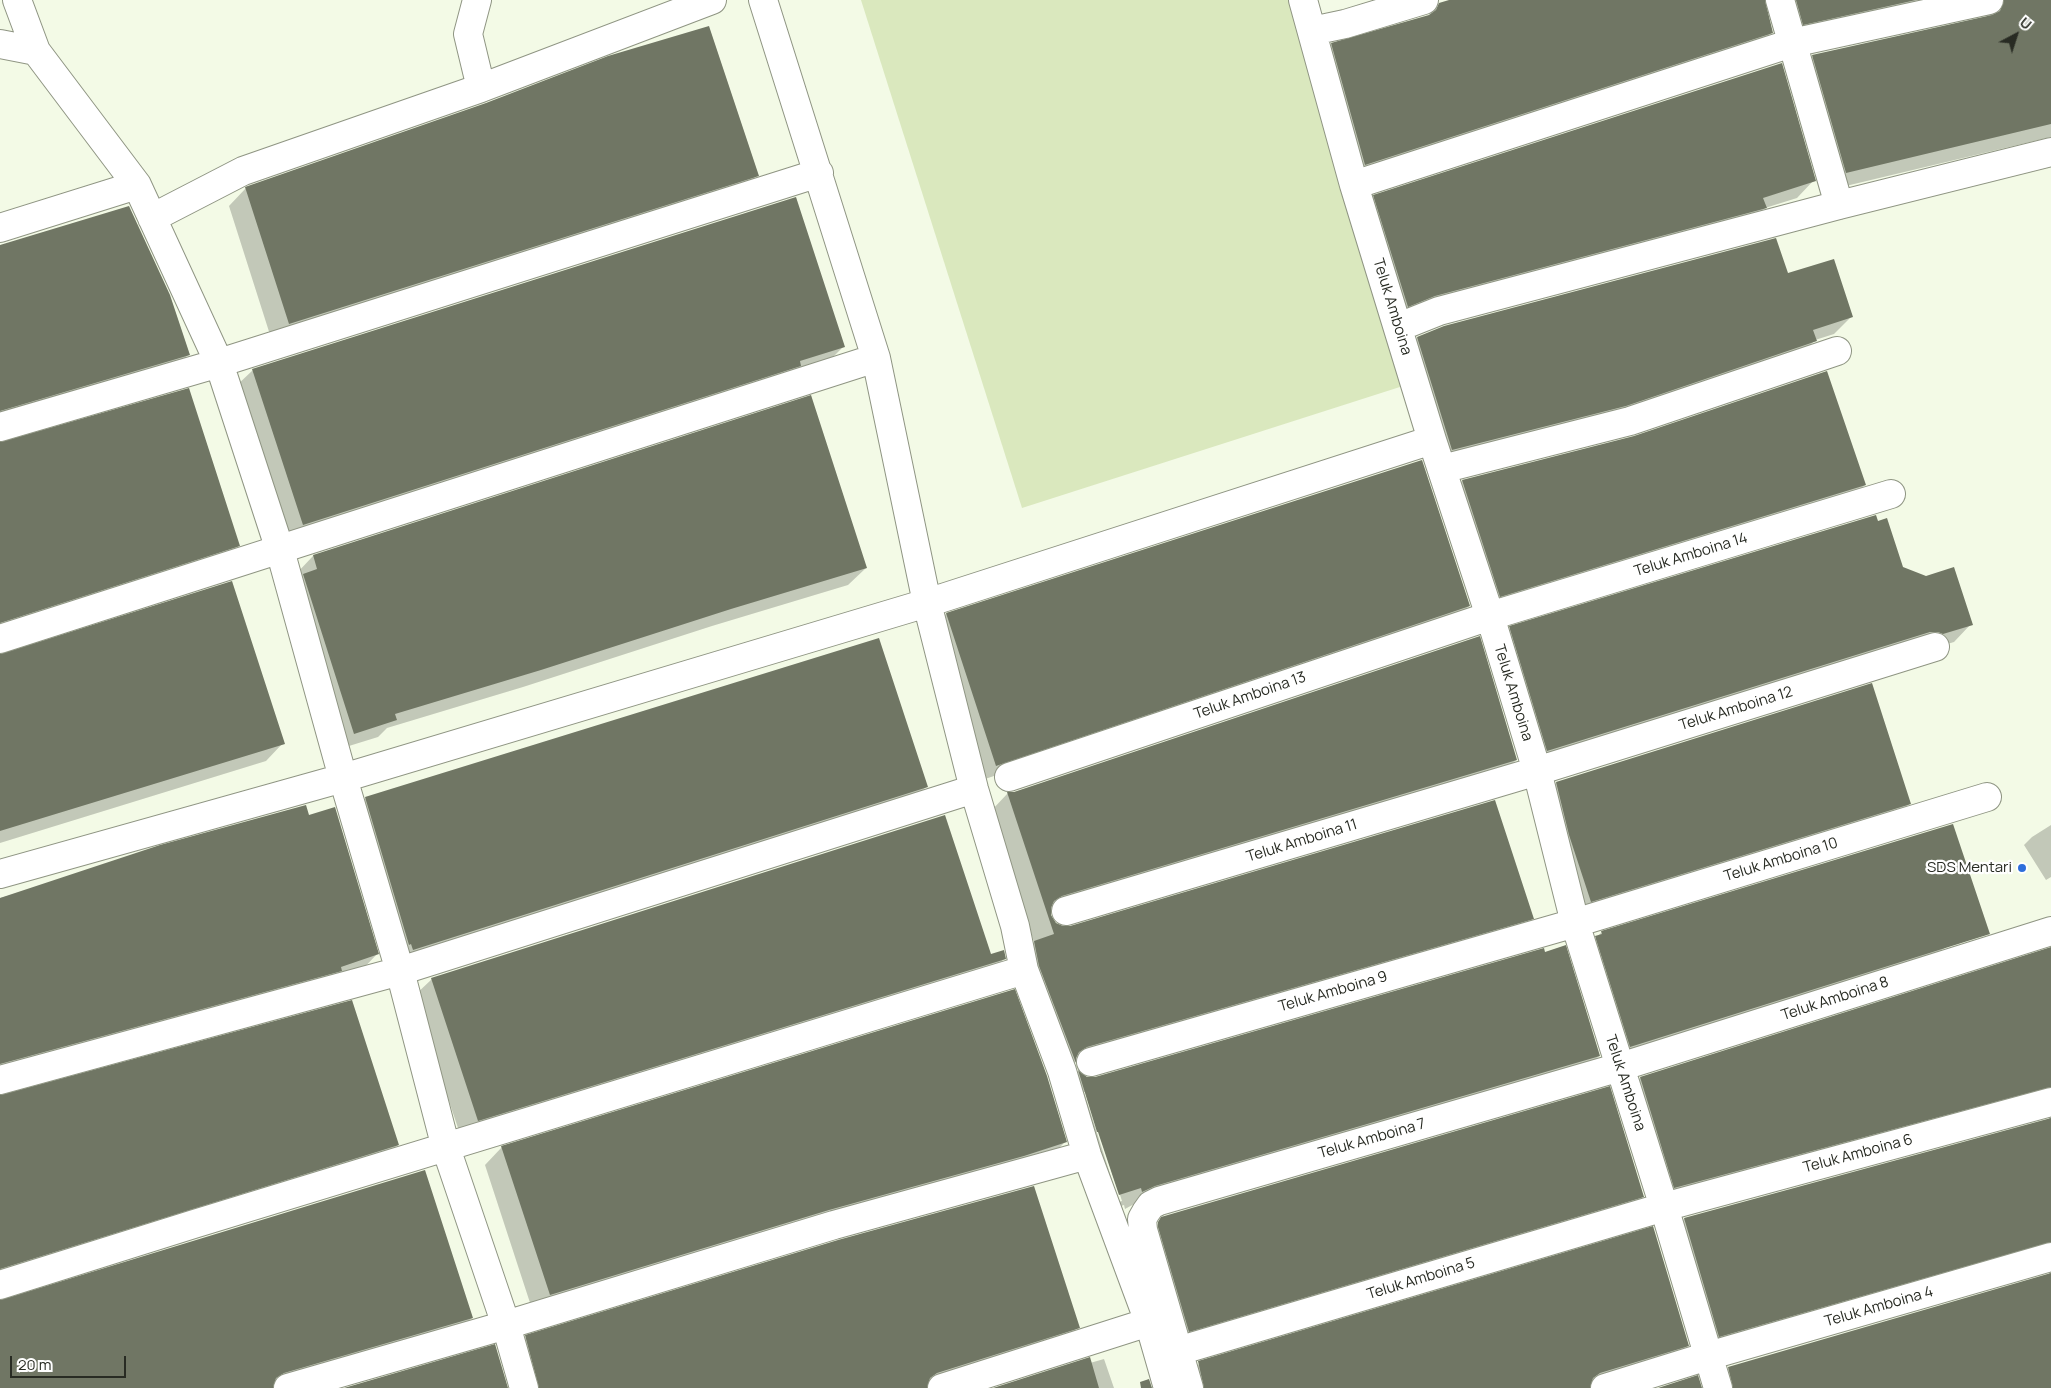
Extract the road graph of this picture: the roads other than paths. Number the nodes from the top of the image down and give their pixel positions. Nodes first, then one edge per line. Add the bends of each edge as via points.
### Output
1 (16, 0) edge
2 (477, 0) edge
3 (712, 0) edge
4 (762, 0) edge
5 (1304, 0) edge
6 (1424, 0) edge
7 (1780, 0) edge
8 (1990, 0) edge
9 (1312, 31) junction
10 (0, 44) edge
11 (1792, 44) junction
12 (36, 52) junction
13 (481, 88) junction
14 (2051, 152) edge
15 (818, 173) junction
16 (137, 185) junction
17 (1354, 185) junction
18 (1839, 205) junction
19 (152, 218) junction
20 (0, 228) edge
21 (1399, 327) junction
22 (1837, 351) dead end
23 (876, 358) junction
24 (219, 363) junction
25 (0, 427) edge
26 (1432, 440) junction
27 (1442, 469) junction
28 (1891, 494) dead end
29 (280, 550) junction
30 (927, 602) junction
31 (1490, 616) junction
32 (0, 639) edge
33 (1935, 647) dead end
34 (1536, 771) junction
35 (1009, 777) dead end
36 (343, 778) junction
37 (974, 788) junction
38 (1987, 797) dead end
39 (0, 874) edge
40 (1066, 910) dead end
41 (1575, 922) junction
42 (2051, 930) edge
43 (400, 970) junction
44 (1024, 970) junction
45 (1091, 1062) dead end
46 (1620, 1068) junction
47 (0, 1080) edge
48 (2051, 1102) edge
49 (446, 1148) junction
50 (1087, 1155) junction
51 (1664, 1206) junction
52 (2051, 1257) edge
53 (0, 1285) edge
54 (1149, 1322) junction
55 (506, 1324) junction
56 (1178, 1352) junction
57 (1708, 1356) junction
58 (288, 1388) edge
59 (524, 1388) edge
60 (942, 1388) edge
61 (1168, 1388) edge
62 (1189, 1388) edge
63 (1605, 1388) edge
64 (1718, 1388) edge

1 - 12 street
2 - 13 street via 468,34
3 - 13 street
4 - 15 street
5 - 9 street, Teluk Amboina
6 - 9 street
7 - 11 street
8 - 11 street
9 - 17 street, Teluk Amboina
10 - 12 street
11 - 17 street
11 - 18 street
12 - 16 street
13 - 19 street via 243,171
14 - 18 street
15 - 23 street
15 - 24 street
16 - 19 street
16 - 20 street
17 - 21 street, Teluk Amboina
18 - 21 street via 1440,311
19 - 24 street
21 - 26 street, Teluk Amboina
22 - 27 street via 1630,421
23 - 29 street
23 - 30 street
24 - 25 street
24 - 29 street
26 - 27 street, Teluk Amboina
26 - 30 street
27 - 31 street, Teluk Amboina
28 - 31 street, Teluk Amboina 14
29 - 32 street
29 - 36 street
30 - 36 street
30 - 37 street
31 - 34 street, Teluk Amboina
31 - 35 street, Teluk Amboina 13
33 - 34 street, Teluk Amboina 12
34 - 40 street, Teluk Amboina 11
34 - 41 street, Teluk Amboina
36 - 39 street
36 - 43 street
37 - 43 street
37 - 44 street via 1015,926
38 - 41 street, Teluk Amboina 10
41 - 45 street, Teluk Amboina 9
41 - 46 street, Teluk Amboina
42 - 46 street, Teluk Amboina 8
43 - 47 street
43 - 49 street
44 - 49 street
44 - 50 street via 1062,1071
46 - 51 street, Teluk Amboina
46 - 56 street, Teluk Amboina 7 via 1151,1205 1142,1219 1143,1230
48 - 51 street, Teluk Amboina 6
49 - 53 street
49 - 55 street
50 - 54 street
50 - 55 street via 834,1225
51 - 56 street, Teluk Amboina 5
51 - 57 street, Teluk Amboina
52 - 57 street, Teluk Amboina 4
54 - 60 street
54 - 61 street
55 - 58 street
55 - 59 street
56 - 62 street
57 - 63 street, Teluk Amboina 4
57 - 64 street, Teluk Amboina

